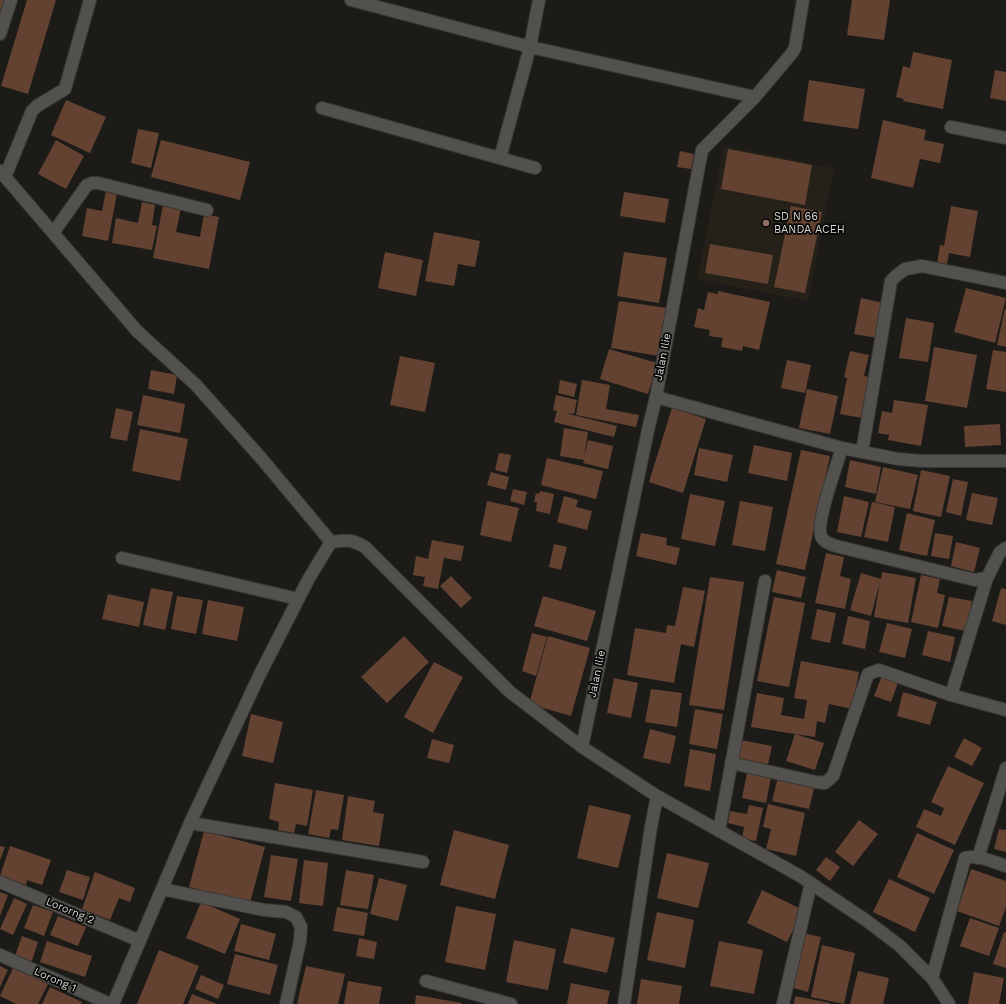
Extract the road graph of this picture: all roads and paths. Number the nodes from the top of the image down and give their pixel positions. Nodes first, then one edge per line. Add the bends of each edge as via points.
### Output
1 (11, 0) edge
2 (90, 0) edge
3 (351, 0) edge
4 (539, 0) edge
5 (803, 0) edge
6 (0, 34) edge
7 (530, 47) junction
8 (755, 97) junction
9 (322, 108) dead end
10 (951, 127) dead end
11 (1006, 138) edge
12 (500, 158) junction
13 (535, 168) dead end
14 (2, 174) edge
15 (207, 210) dead end
16 (53, 233) junction
17 (1006, 283) edge
18 (656, 397) junction
19 (842, 448) junction
20 (862, 452) junction
21 (1006, 461) edge
22 (331, 542) junction
23 (1006, 548) edge
24 (122, 558) dead end
25 (987, 578) junction
26 (765, 581) dead end
27 (298, 599) junction
28 (951, 695) junction
29 (1006, 710) edge
30 (582, 746) junction
31 (732, 763) junction
32 (1006, 768) edge
33 (657, 796) junction
34 (190, 823) junction
35 (719, 831) junction
36 (978, 858) junction
37 (423, 862) dead end
38 (1006, 866) edge
39 (0, 882) edge
40 (811, 883) junction
41 (162, 890) junction
42 (140, 941) junction
43 (0, 955) edge
44 (932, 978) junction
45 (426, 981) dead end
46 (111, 1004) edge
47 (286, 1004) edge
48 (511, 1004) edge
49 (624, 1004) edge
50 (783, 1004) edge
51 (949, 1004) edge

1 - 6 street
2 - 14 street via 65,89 32,111
3 - 7 street
4 - 7 street
5 - 8 street, Jalan Ilie via 795,48
7 - 8 street
7 - 12 street
8 - 18 street, Jalan Ilie via 702,150
9 - 12 street
10 - 11 street
12 - 13 street
14 - 16 street
15 - 16 street via 92,182 87,184
16 - 22 street via 137,330 196,385
17 - 20 street via 922,266 905,269 891,281
18 - 19 street
18 - 30 street, Jalan Ilie
19 - 20 street
19 - 25 street via 823,512 820,529 822,538 848,549 975,580
20 - 21 street via 923,461
22 - 27 street
22 - 30 street via 351,541 365,547 510,692
23 - 25 street via 1000,552
24 - 27 street
25 - 28 street
26 - 31 street
27 - 34 street
28 - 29 street
28 - 31 street via 879,670 868,674 833,776 825,783
30 - 33 street
31 - 35 street
32 - 36 street
33 - 35 street
33 - 49 street
34 - 37 street
34 - 41 street
35 - 40 street
36 - 38 street
36 - 44 street via 964,858
39 - 42 street, Lororng 2
40 - 44 street via 900,946
40 - 50 street
41 - 42 street
41 - 47 street via 286,912 296,917 301,926 300,941
42 - 46 street
43 - 46 street, Lorong 1
44 - 51 street
45 - 48 street

